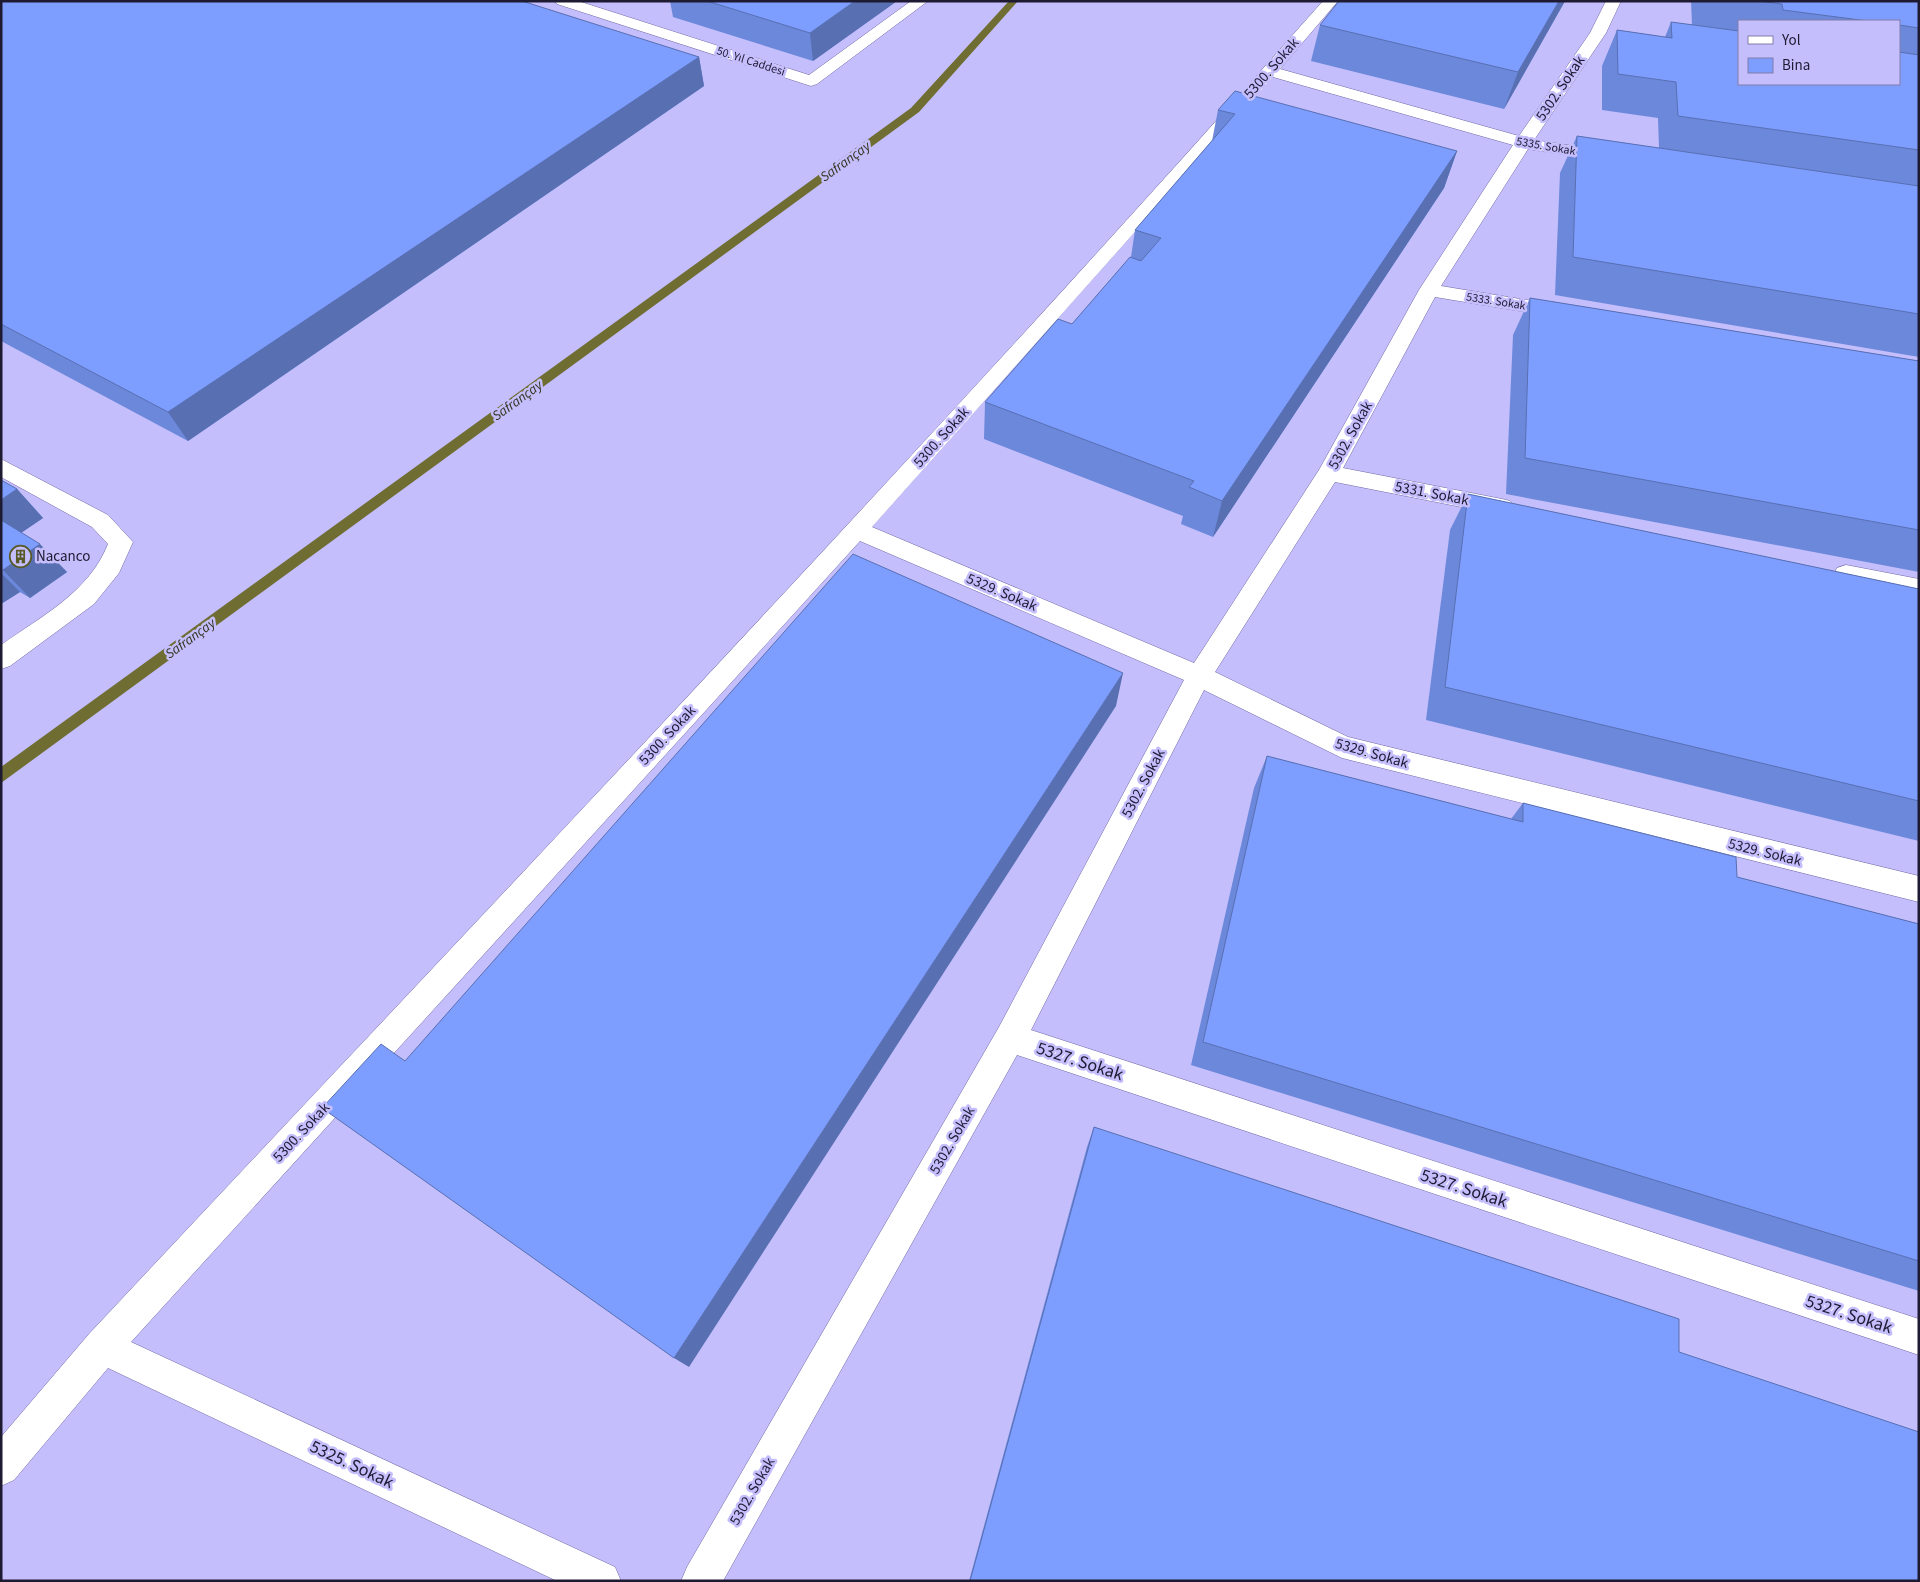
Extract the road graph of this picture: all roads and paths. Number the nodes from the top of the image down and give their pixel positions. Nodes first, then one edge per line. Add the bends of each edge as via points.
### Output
1 (562, 1) edge
2 (921, 1) edge
3 (1331, 1) edge
4 (1614, 1) edge
5 (1269, 71) junction
6 (1522, 143) junction
7 (1619, 158) edge
8 (1429, 290) junction
9 (1586, 316) edge
10 (1, 467) edge
11 (1329, 473) junction
12 (1522, 511) edge
13 (856, 530) junction
14 (1822, 569) edge
15 (1919, 588) edge
16 (1, 659) edge
17 (1199, 676) junction
18 (1919, 890) edge
19 (1010, 1038) junction
20 (1919, 1337) edge
21 (102, 1347) junction
22 (1, 1467) edge
23 (601, 1581) edge
24 (701, 1581) edge

1 - 2 street, 50. Yıl Caddesi via 811,81
3 - 5 street, 5300. Sokak
4 - 6 street, 5302. Sokak via 1607,34
5 - 6 street, 5335. Sokak
5 - 13 street, 5300. Sokak
6 - 7 street, 5335. Sokak
6 - 8 street, 5302. Sokak
8 - 9 street, 5333. Sokak
8 - 11 street, 5302. Sokak
10 - 16 street via 100,521 121,542 111,567 86,598
11 - 12 street, 5331. Sokak
11 - 17 street, 5302. Sokak
13 - 17 street, 5329. Sokak
13 - 21 street, 5300. Sokak
14 - 15 street
17 - 18 street, 5329. Sokak via 1342,747
17 - 19 street, 5302. Sokak
19 - 20 street, 5327. Sokak
19 - 24 street, 5302. Sokak
21 - 22 street, 5300. Sokak
21 - 23 street, 5325. Sokak

